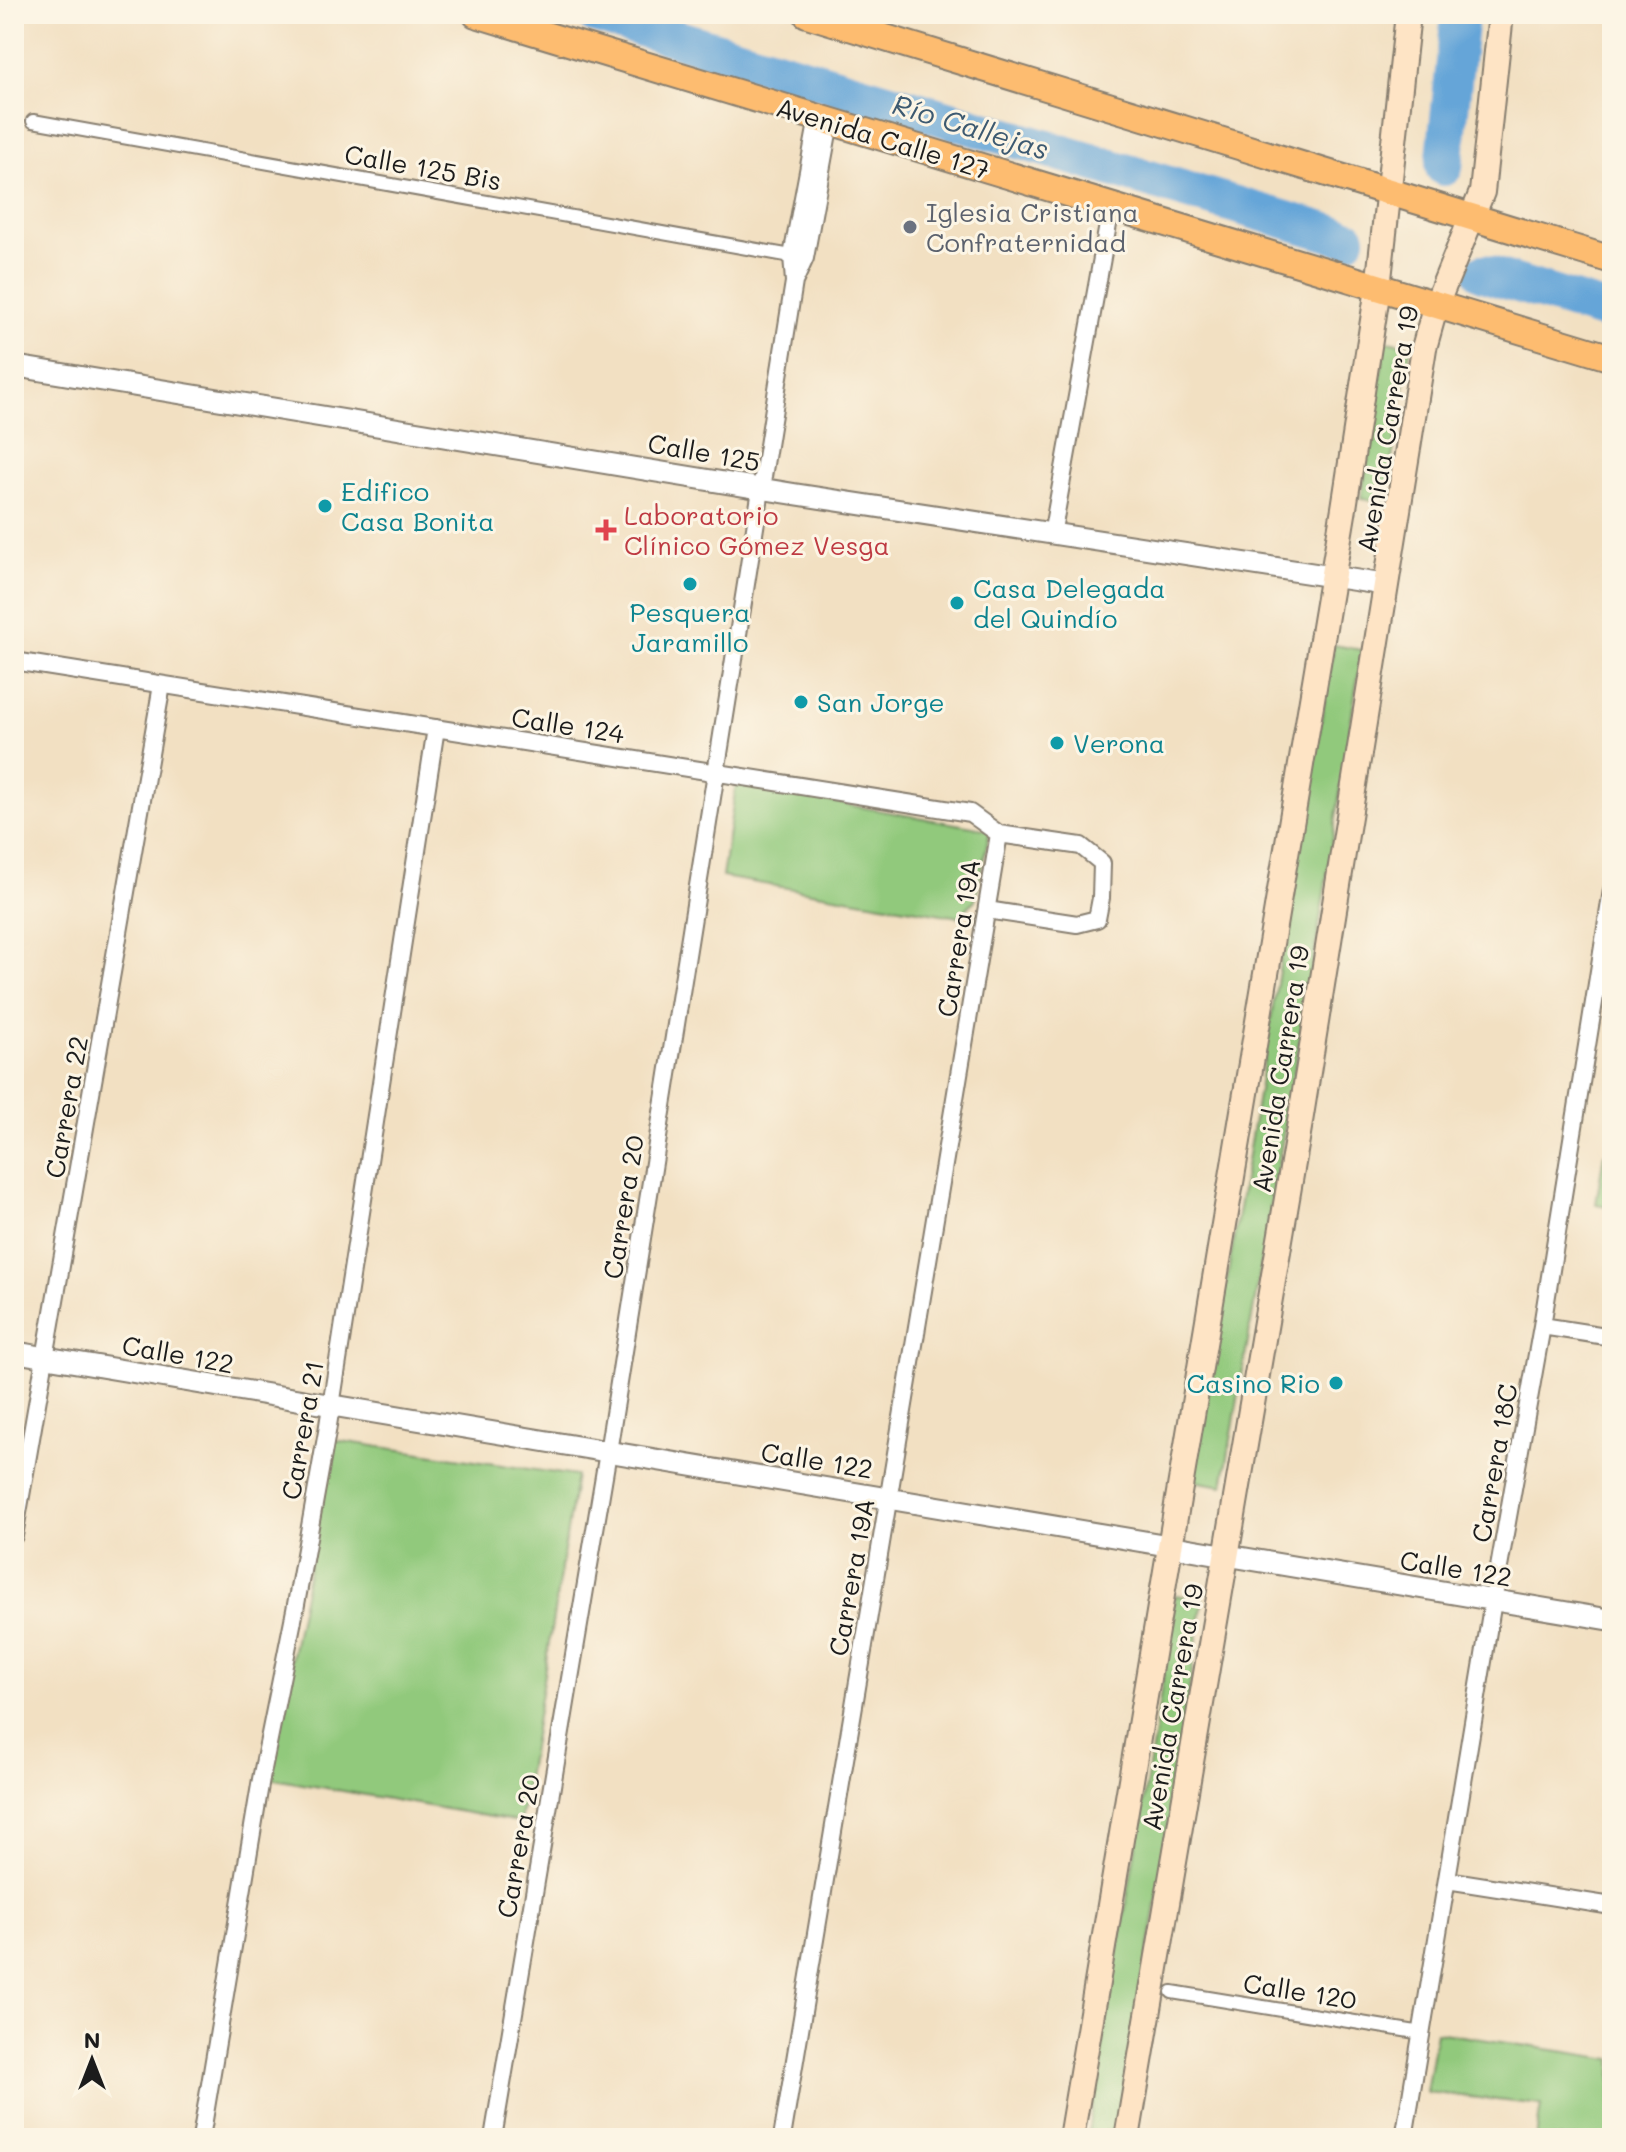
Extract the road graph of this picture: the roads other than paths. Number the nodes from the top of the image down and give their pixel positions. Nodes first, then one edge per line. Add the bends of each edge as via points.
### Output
1 (476, 14) edge
2 (807, 14) edge
3 (1408, 14) edge
4 (1501, 14) edge
5 (824, 120) junction
6 (33, 121) dead end
7 (1389, 192) junction
8 (1111, 208) junction
9 (1472, 217) junction
10 (798, 257) junction
11 (1612, 260) edge
12 (1378, 288) junction
13 (1436, 305) junction
14 (1612, 358) edge
15 (14, 366) edge
16 (761, 488) junction
17 (1052, 535) junction
18 (1333, 577) junction
19 (1387, 585) junction
20 (14, 661) edge
21 (162, 685) junction
22 (436, 728) junction
23 (718, 773) junction
24 (999, 834) junction
25 (1612, 890) edge
26 (987, 910) junction
27 (1542, 1326) junction
28 (1612, 1337) edge
29 (14, 1352) edge
30 (47, 1358) junction
31 (331, 1407) junction
32 (608, 1452) junction
33 (889, 1498) junction
34 (14, 1536) edge
35 (1171, 1547) junction
36 (1226, 1556) junction
37 (1493, 1601) junction
38 (1612, 1620) edge
39 (1447, 1880) junction
40 (1612, 1906) edge
41 (1172, 1992) dead end
42 (1422, 2033) junction
43 (201, 2138) edge
44 (493, 2138) edge
45 (782, 2138) edge
46 (1071, 2138) edge
47 (1127, 2138) edge
48 (1404, 2138) edge

1 - 5 main road, Avenida Calle 127
2 - 7 main road
3 - 7 main road, Avenida Carrera 19
4 - 9 main road, Avenida Carrera 19 via 1486,169
5 - 8 main road, Avenida Calle 127
5 - 10 street, Carrera 20
6 - 10 street, Calle 125 Bis
7 - 9 main road
7 - 12 main road, Avenida Carrera 19
8 - 12 main road, Avenida Calle 127
8 - 17 street
9 - 11 main road
9 - 13 main road, Avenida Carrera 19
10 - 16 street, Carrera 20
12 - 13 main road, Avenida Calle 127
12 - 18 main road, Avenida Carrera 19
13 - 14 main road, Avenida Calle 127
13 - 19 main road, Avenida Carrera 19 via 1424,348
15 - 16 street, Calle 125
16 - 17 street, Calle 125
16 - 23 street, Carrera 20
17 - 18 street, Calle 125
18 - 19 street, Calle 125
18 - 35 main road, Avenida Carrera 19
19 - 36 main road, Avenida Carrera 19
20 - 21 street, Calle 124
21 - 22 street, Calle 124
21 - 30 street, Carrera 22
22 - 23 street, Calle 124
22 - 31 street, Carrera 21
23 - 24 street, Calle 124 via 970,813
23 - 32 street, Carrera 20
24 - 26 street, Carrera 19A
24 - 26 street, Calle 124 via 1081,846 1102,863 1097,919 1077,924
25 - 27 street, Carrera 18C
26 - 33 street, Carrera 19A
27 - 28 street
27 - 37 street, Carrera 18C
29 - 30 street, Calle 122
30 - 31 street, Calle 122
30 - 34 street, Carrera 22
31 - 32 street, Calle 122
31 - 43 street, Carrera 21
32 - 33 street, Calle 122
32 - 44 street, Carrera 20
33 - 35 street, Calle 122
33 - 45 street, Carrera 19A
35 - 36 street, Calle 122
35 - 46 main road, Avenida Carrera 19
36 - 37 street, Calle 122
36 - 47 main road, Avenida Carrera 19
37 - 38 street, Calle 122
37 - 39 street, Carrera 18C
39 - 40 street
39 - 42 street, Carrera 18C
41 - 42 street, Calle 120
42 - 48 street, Carrera 18C

